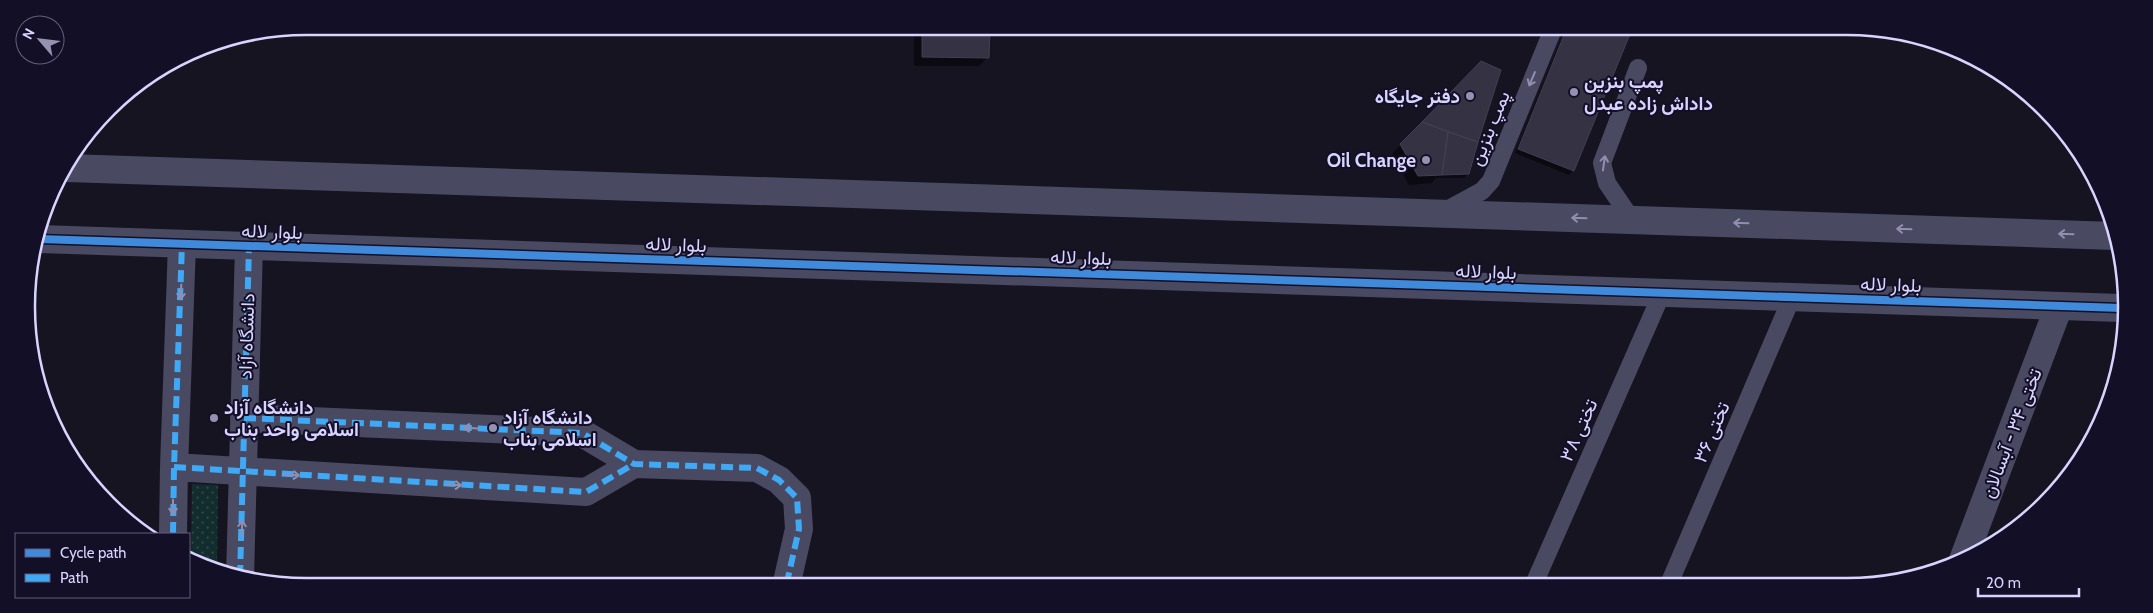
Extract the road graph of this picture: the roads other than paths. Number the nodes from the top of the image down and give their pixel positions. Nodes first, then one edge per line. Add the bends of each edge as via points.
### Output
1 (1551, 35) edge
2 (1638, 68) dead end
3 (73, 168) edge
4 (1440, 213) junction
5 (1632, 220) junction
6 (2109, 236) edge
7 (43, 239) edge
8 (182, 244) junction
9 (249, 246) junction
10 (1662, 293) junction
11 (1792, 297) junction
12 (2059, 306) junction
13 (2118, 308) edge
14 (244, 418) junction
15 (634, 464) junction
16 (174, 468) junction
17 (243, 473) junction
18 (173, 533) edge
19 (1967, 550) edge
20 (240, 570) edge
21 (788, 578) edge
22 (1537, 578) edge
23 (1672, 578) edge

1 -> 4 lane, پمپ بنزین via 1491,181 1482,191
5 -> 2 lane via 1607,184 1602,163
3 - 4 street
5 -> 4 street
6 -> 5 street
7 - 8 street, بلوار لاله
8 - 9 street, بلوار لاله
8 -> 16 street
9 - 10 street, بلوار لاله
9 - 14 street, دانشگاه آزاد
10 - 11 street, بلوار لاله
10 - 22 lane, تختی ۳۸
11 - 12 street, بلوار لاله
11 - 23 lane, تختی ۳۶
12 - 13 street, بلوار لاله
12 - 19 street, تختی ۳۴ - آبسالان
15 -> 14 street via 582,433
14 - 17 street, دانشگاه آزاد
17 -> 15 street via 586,492
15 - 21 street via 757,468 779,480 797,498 799,530
16 - 17 street
16 -> 18 street
20 -> 17 street, دانشگاه آزاد

